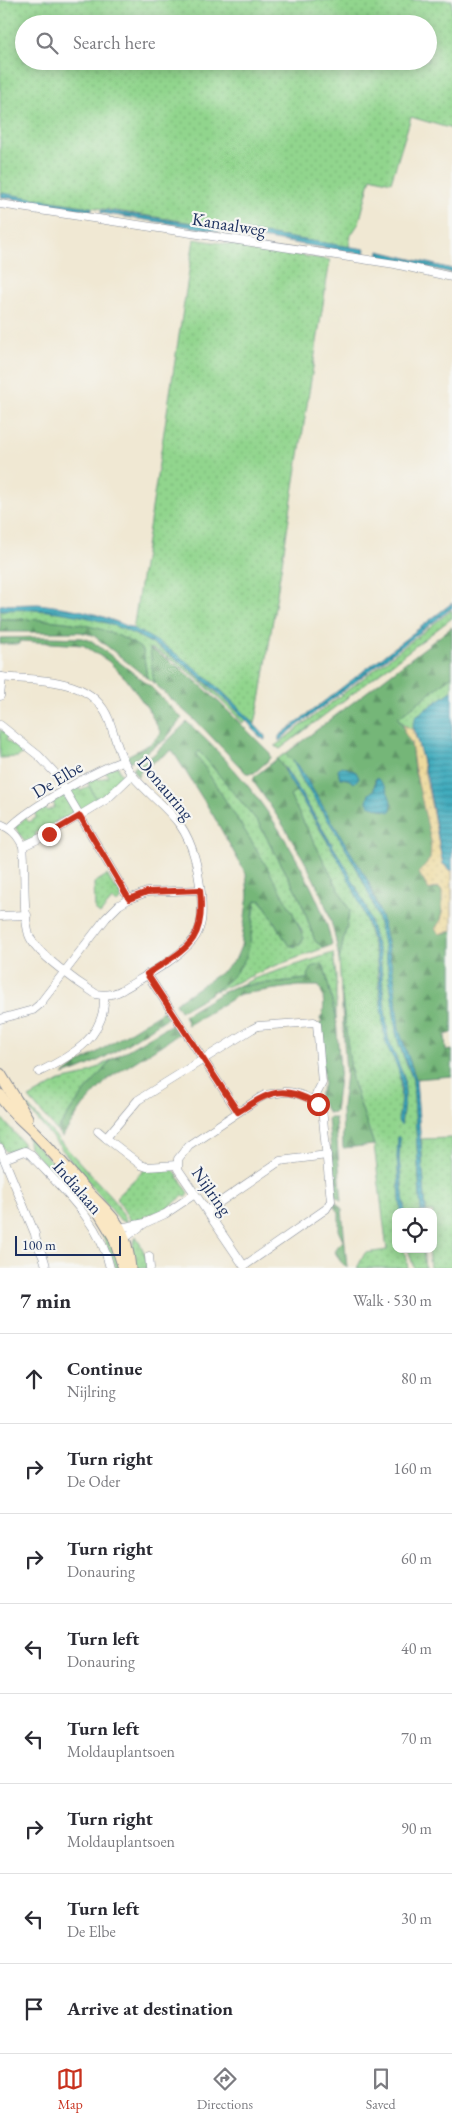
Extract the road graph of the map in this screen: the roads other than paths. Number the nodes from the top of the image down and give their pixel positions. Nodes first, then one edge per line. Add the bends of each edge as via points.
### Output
1 (0, 204) edge
2 (452, 277) edge
3 (1, 677) edge
4 (0, 696) edge
5 (0, 725) edge
6 (123, 761) junction
7 (132, 775) junction
8 (66, 791) junction
9 (80, 816) junction
10 (0, 824) edge
11 (10, 828) junction
12 (23, 846) junction
13 (200, 890) junction
14 (129, 899) junction
15 (27, 915) junction
16 (0, 916) edge
17 (66, 972) junction
18 (147, 974) junction
19 (104, 996) junction
20 (0, 1019) edge
21 (203, 1060) junction
22 (39, 1072) dead end
23 (0, 1074) edge
24 (2, 1094) edge
25 (313, 1101) junction
26 (238, 1112) junction
27 (98, 1131) dead end
28 (106, 1138) junction
29 (0, 1149) edge
30 (327, 1155) junction
31 (4, 1159) junction
32 (177, 1165) junction
33 (195, 1194) junction
34 (207, 1211) junction
35 (120, 1234) junction
36 (149, 1256) dead end
37 (244, 1267) edge
38 (46, 1268) edge
39 (110, 1268) edge
40 (124, 1268) edge
41 (130, 1268) edge
42 (150, 1268) edge

1 - 2 street, Kanaalweg via 395,264
3 - 4 street
3 - 6 street, Donauring via 57,682 81,689 104,711
5 - 8 street via 47,764
6 - 7 street, Donauring
6 - 8 street, De Elbe via 106,767
7 - 9 street via 108,799
7 - 13 street, Donauring via 172,815 187,837 195,858
8 - 9 street
8 - 11 street, De Elbe via 17,820
9 - 12 street
9 - 14 street
10 - 11 street
11 - 12 street
12 - 15 street
13 - 14 street via 147,892
13 - 18 street, Donauring via 202,916 196,936 186,948
14 - 17 street via 109,914
15 - 16 street
15 - 17 street via 29,936 34,944
17 - 19 street
17 - 20 street via 33,1010
18 - 19 street, Donauring via 114,994
18 - 21 street
19 - 22 street via 100,1026 69,1056
21 - 25 street via 258,1026 314,1022 317,1024 322,1083
21 - 26 street
21 - 28 street via 138,1100
23 - 24 main road
24 - 35 main road via 112,1217
25 - 26 street, Nijlring via 291,1092 274,1093
25 - 30 street, Nijlring via 322,1108
26 - 32 street, Nijlring via 182,1151
27 - 28 street
28 - 32 street via 141,1166
29 - 31 street
30 - 34 street via 280,1161
30 - 37 street, Nijlring via 330,1205
31 - 38 street via 35,1234 36,1246 45,1256
31 - 39 street, Indialaan via 21,1151 30,1154 94,1228
32 - 33 street, Nijlring
33 - 34 street, Nijlring
33 - 35 street via 165,1214
34 - 37 street, Nijlring
35 - 40 main road
35 - 41 main road
36 - 42 street

